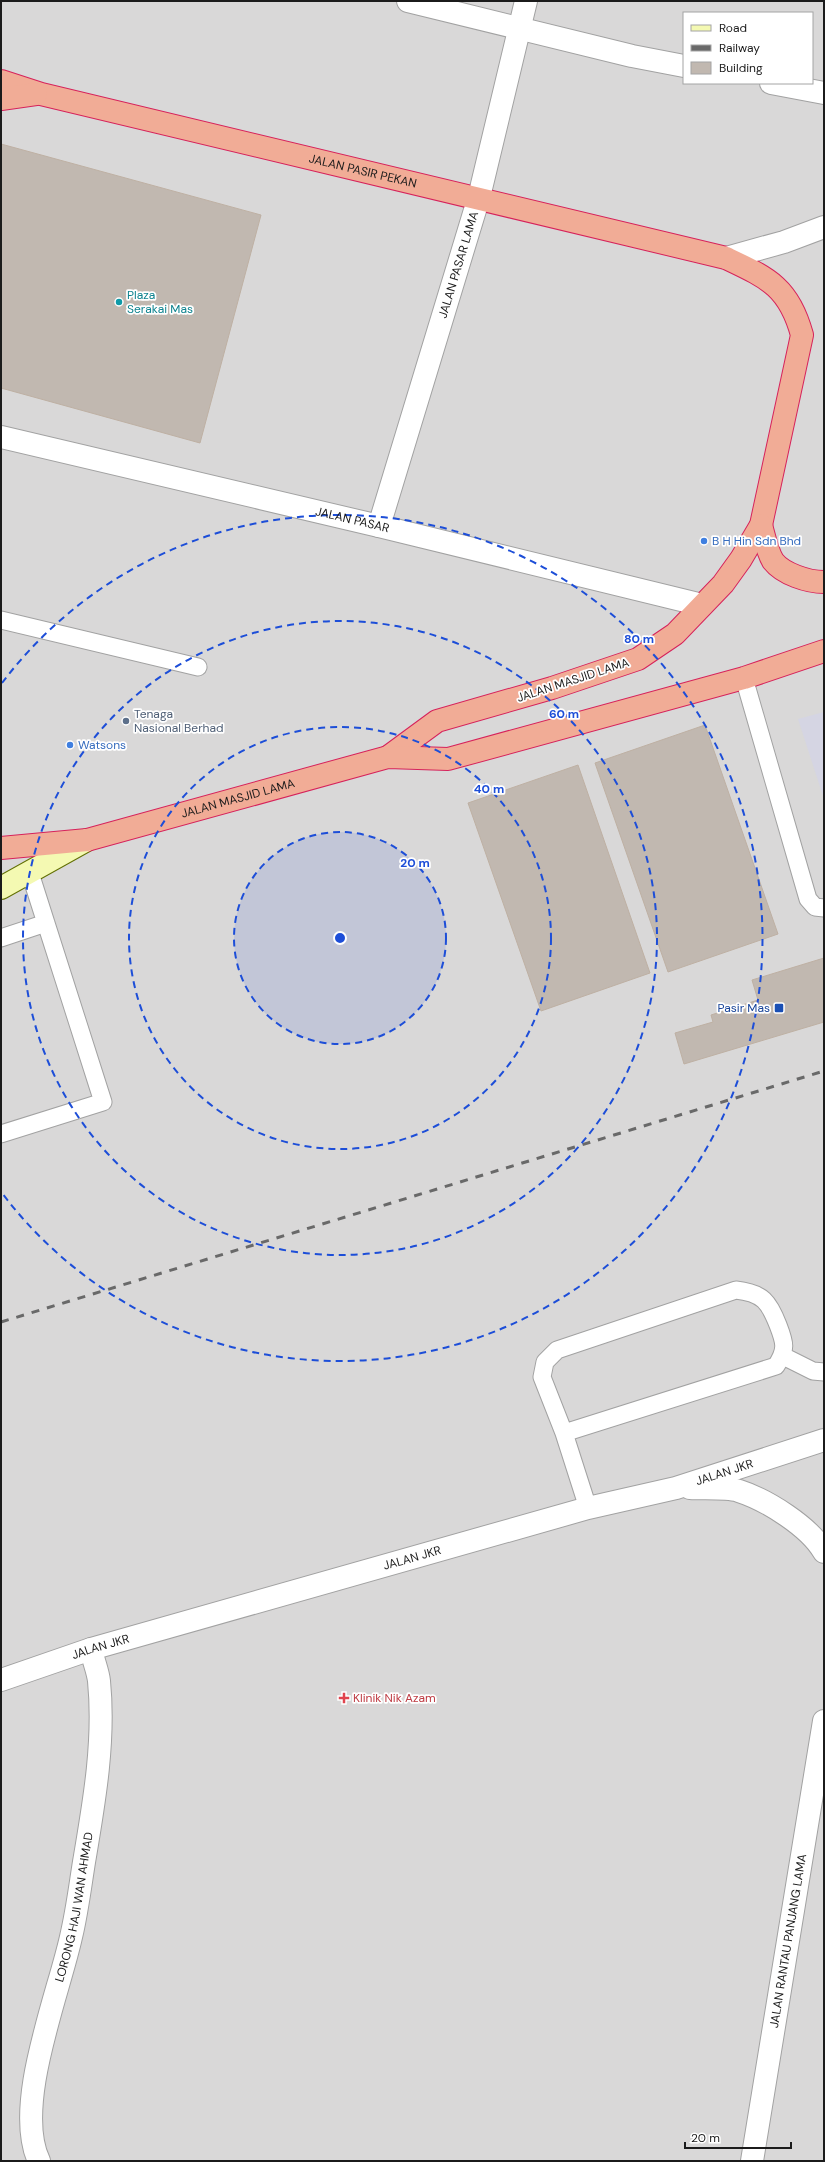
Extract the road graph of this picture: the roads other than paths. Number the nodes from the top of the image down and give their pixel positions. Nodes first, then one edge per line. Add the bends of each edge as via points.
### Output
1 (408, 1) edge
2 (526, 1) edge
3 (520, 28) junction
4 (683, 66) edge
5 (1, 80) edge
6 (776, 84) edge
7 (824, 93) edge
8 (41, 94) junction
9 (1, 99) edge
10 (479, 197) junction
11 (824, 227) edge
12 (726, 258) junction
13 (1, 437) edge
14 (761, 525) junction
15 (379, 526) junction
16 (824, 582) edge
17 (702, 606) junction
18 (1, 620) edge
19 (824, 651) edge
20 (198, 667) dead end
21 (744, 678) junction
22 (388, 757) junction
23 (87, 840) junction
24 (1, 848) edge
25 (30, 873) junction
26 (1, 888) edge
27 (824, 908) edge
28 (46, 923) junction
29 (1, 938) edge
30 (1, 1134) edge
31 (783, 1356) junction
32 (824, 1372) edge
33 (564, 1433) junction
34 (824, 1440) edge
35 (676, 1488) junction
36 (588, 1508) junction
37 (824, 1552) edge
38 (91, 1649) junction
39 (1, 1680) edge
40 (824, 1721) edge
41 (39, 2161) edge
42 (752, 2161) edge

1 - 3 street
2 - 3 street, JALAN PASAR LAMA
3 - 4 street
3 - 10 street, JALAN PASAR LAMA
5 - 8 highway, JALAN PASIR PEKAN
6 - 7 street
8 - 9 highway
8 - 10 highway, JALAN PASIR PEKAN
10 - 12 highway, JALAN PASIR PEKAN
10 - 15 street, JALAN PASAR LAMA
11 - 12 street via 784,242
12 - 14 highway, JALAN PASIR PEKAN via 760,274 780,289 796,312 802,335
13 - 15 street, JALAN PASAR
14 - 16 highway via 774,561 794,576
14 - 17 highway, JALAN MASJID LAMA via 723,584
15 - 17 street, JALAN PASAR
17 - 22 highway, JALAN MASJID LAMA via 675,634 638,659 552,688 437,721
18 - 20 lane
19 - 21 highway, JALAN MASJID LAMA
21 - 22 highway, JALAN MASJID LAMA via 448,759
21 - 27 lane via 808,899 815,907
22 - 23 highway, JALAN MASJID LAMA
23 - 24 highway, JALAN MASJID LAMA
23 - 25 main road
25 - 26 main road
25 - 28 lane
28 - 29 lane
28 - 30 lane via 103,1102
31 - 32 lane via 813,1371
31 - 33 lane via 776,1366 763,1371
31 - 33 lane via 785,1343 770,1306 748,1291 736,1290 557,1350 545,1362 542,1377
33 - 36 lane
34 - 35 street, JALAN JKR
35 - 36 street, JALAN JKR
35 - 37 street via 738,1491 764,1502 793,1520 821,1546
36 - 38 street, JALAN JKR
38 - 39 street, JALAN JKR
38 - 41 street, LORONG HAJI WAN AHMAD via 99,1680 101,1717 94,1808 71,1936 32,2084 30,2118 33,2150
40 - 42 street, JALAN RANTAU PANJANG LAMA

